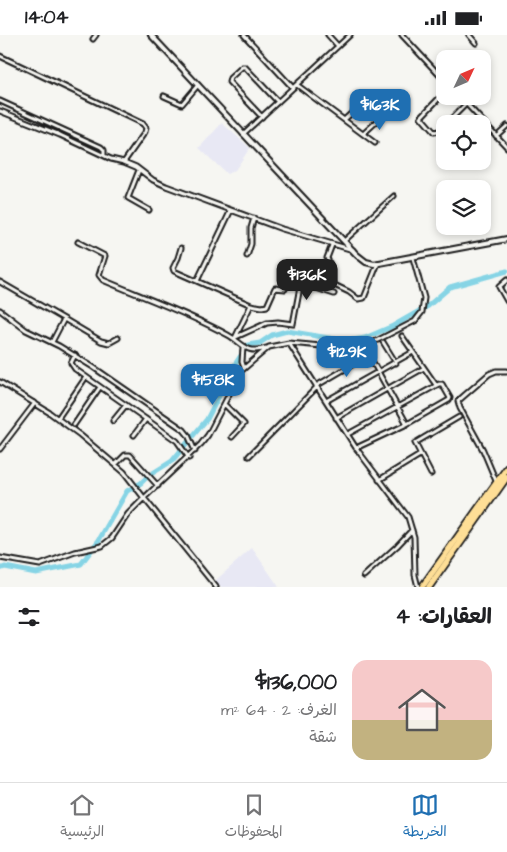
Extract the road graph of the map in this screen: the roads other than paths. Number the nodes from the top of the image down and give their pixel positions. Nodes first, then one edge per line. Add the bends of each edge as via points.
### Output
1 (96, 35) edge
2 (151, 35) edge
3 (244, 35) edge
4 (328, 35) edge
5 (350, 35) edge
6 (402, 35) edge
7 (469, 35) edge
8 (93, 39) dead end
9 (476, 43) dead end
10 (338, 46) junction
11 (0, 56) edge
12 (436, 71) edge
13 (198, 85) junction
14 (297, 85) junction
15 (293, 88) junction
16 (164, 96) dead end
17 (368, 98) dead end
18 (0, 101) edge
19 (278, 102) junction
20 (436, 102) edge
21 (465, 105) edge
22 (467, 105) edge
23 (0, 111) edge
24 (385, 114) dead end
25 (455, 115) edge
26 (475, 115) edge
27 (262, 117) junction
28 (344, 120) junction
29 (507, 126) edge
30 (436, 132) edge
31 (491, 132) edge
32 (243, 133) junction
33 (363, 134) junction
34 (496, 136) junction
35 (375, 143) dead end
36 (507, 147) edge
37 (104, 155) junction
38 (124, 162) junction
39 (139, 170) junction
40 (394, 196) dead end
41 (150, 210) dead end
42 (231, 210) junction
43 (254, 218) junction
44 (507, 239) edge
45 (344, 241) junction
46 (78, 242) dead end
47 (332, 245) junction
48 (180, 248) dead end
49 (353, 251) junction
50 (247, 256) dead end
51 (413, 258) junction
52 (378, 263) junction
53 (507, 280) edge
54 (197, 281) junction
55 (0, 283) edge
56 (285, 289) dead end
57 (334, 295) dead end
58 (507, 301) edge
59 (251, 305) junction
60 (0, 311) edge
61 (64, 319) junction
62 (402, 336) dead end
63 (118, 338) dead end
64 (236, 338) junction
65 (52, 342) junction
66 (383, 342) dead end
67 (289, 343) junction
68 (269, 347) junction
69 (365, 348) dead end
70 (244, 350) junction
71 (413, 352) junction
72 (75, 355) junction
73 (369, 355) junction
74 (396, 363) junction
75 (244, 367) junction
76 (192, 368) dead end
77 (424, 368) junction
78 (507, 371) edge
79 (379, 373) junction
80 (86, 377) junction
81 (0, 382) edge
82 (436, 385) junction
83 (316, 386) junction
84 (100, 387) junction
85 (231, 388) junction
86 (388, 389) junction
87 (326, 401) junction
88 (35, 403) junction
89 (224, 404) junction
90 (126, 405) junction
91 (397, 406) junction
92 (459, 417) dead end
93 (58, 418) junction
94 (336, 418) junction
95 (146, 419) junction
96 (113, 421) dead end
97 (407, 424) junction
98 (74, 425) dead end
99 (347, 434) junction
100 (134, 435) dead end
101 (232, 437) dead end
102 (356, 448) junction
103 (0, 449) edge
104 (195, 451) junction
105 (420, 455) junction
106 (249, 456) dead end
107 (189, 458) junction
108 (116, 464) junction
109 (507, 468) edge
110 (431, 474) dead end
111 (507, 477) edge
112 (379, 480) junction
113 (496, 481) junction
114 (158, 486) junction
115 (488, 497) junction
116 (144, 498) junction
117 (413, 530) junction
118 (0, 558) edge
119 (364, 576) dead end
120 (216, 587) edge
121 (418, 587) edge
122 (422, 587) edge
123 (428, 587) edge

1 - 8 street
2 - 13 street
3 - 15 street
4 - 10 street
5 - 10 street
6 - 12 street
7 - 9 street
10 - 14 street
11 - 38 street via 143,124 145,132
13 - 16 street via 182,104
13 - 32 street
14 - 15 street
14 - 28 street
15 - 19 street
17 - 28 street
18 - 37 street via 101,147
19 - 27 street
19 - 27 street via 245,67 230,78 229,82
20 - 30 street via 421,117
21 - 25 street
22 - 26 street
23 - 37 street
24 - 33 street
27 - 32 street
28 - 33 street
29 - 34 street
31 - 34 street
32 - 45 street
33 - 35 street
34 - 36 street
37 - 38 street
38 - 39 street
39 - 41 street via 128,199
39 - 42 street via 153,180
40 - 45 street
42 - 43 street
42 - 54 street
43 - 47 street
43 - 50 street
44 - 51 street
45 - 49 street
46 - 64 street via 105,256 99,275 103,280 158,301
47 - 49 street
47 - 52 street via 327,258 330,265 326,281 358,299 364,298
48 - 54 street via 173,270
49 - 52 street via 366,263
51 - 52 street
51 - 67 street via 423,292 422,312 413,323 365,345 343,348
53 - 58 street via 499,287
54 - 59 street
55 - 61 street
56 - 59 street via 276,288 267,306
57 - 64 street via 304,284 300,287 293,325 266,323
59 - 64 street
60 - 65 street via 26,330
61 - 63 street via 101,341 109,343
61 - 65 street
62 - 71 street
64 - 70 street
65 - 72 street
66 - 74 street
67 - 68 street
67 - 83 street
68 - 70 street via 259,351
68 - 75 street
69 - 73 street
70 - 75 street
71 - 74 street
71 - 77 street
72 - 80 street via 72,366
72 - 104 street via 184,430
73 - 79 street
73 - 83 street
74 - 79 street
75 - 85 street
76 - 85 street
77 - 82 street
77 - 86 street
78 - 113 street via 489,374 458,402
79 - 86 street
79 - 87 street
80 - 84 street
80 - 93 street
81 - 88 street
82 - 91 street
82 - 97 street via 442,384 450,400
83 - 87 street
83 - 106 street
84 - 90 street
84 - 98 street
85 - 89 street
86 - 91 street
86 - 94 street
87 - 94 street
88 - 93 street
88 - 103 street
89 - 101 street via 244,424
89 - 104 street via 208,435
90 - 95 street
90 - 96 street
91 - 97 street
91 - 99 street
92 - 105 street via 415,442
93 - 108 street
94 - 99 street
95 - 100 street
95 - 107 street via 181,446
97 - 102 street
99 - 102 street
102 - 112 street
104 - 107 street
105 - 110 street
105 - 112 street
107 - 114 street
108 - 114 street via 128,455
108 - 116 street
109 - 113 highway
111 - 115 highway
112 - 117 street via 404,510
113 - 115 highway
114 - 116 street
115 - 122 highway
115 - 123 highway
116 - 118 street via 112,538 96,548 40,565
116 - 120 street
117 - 119 street
117 - 121 street

